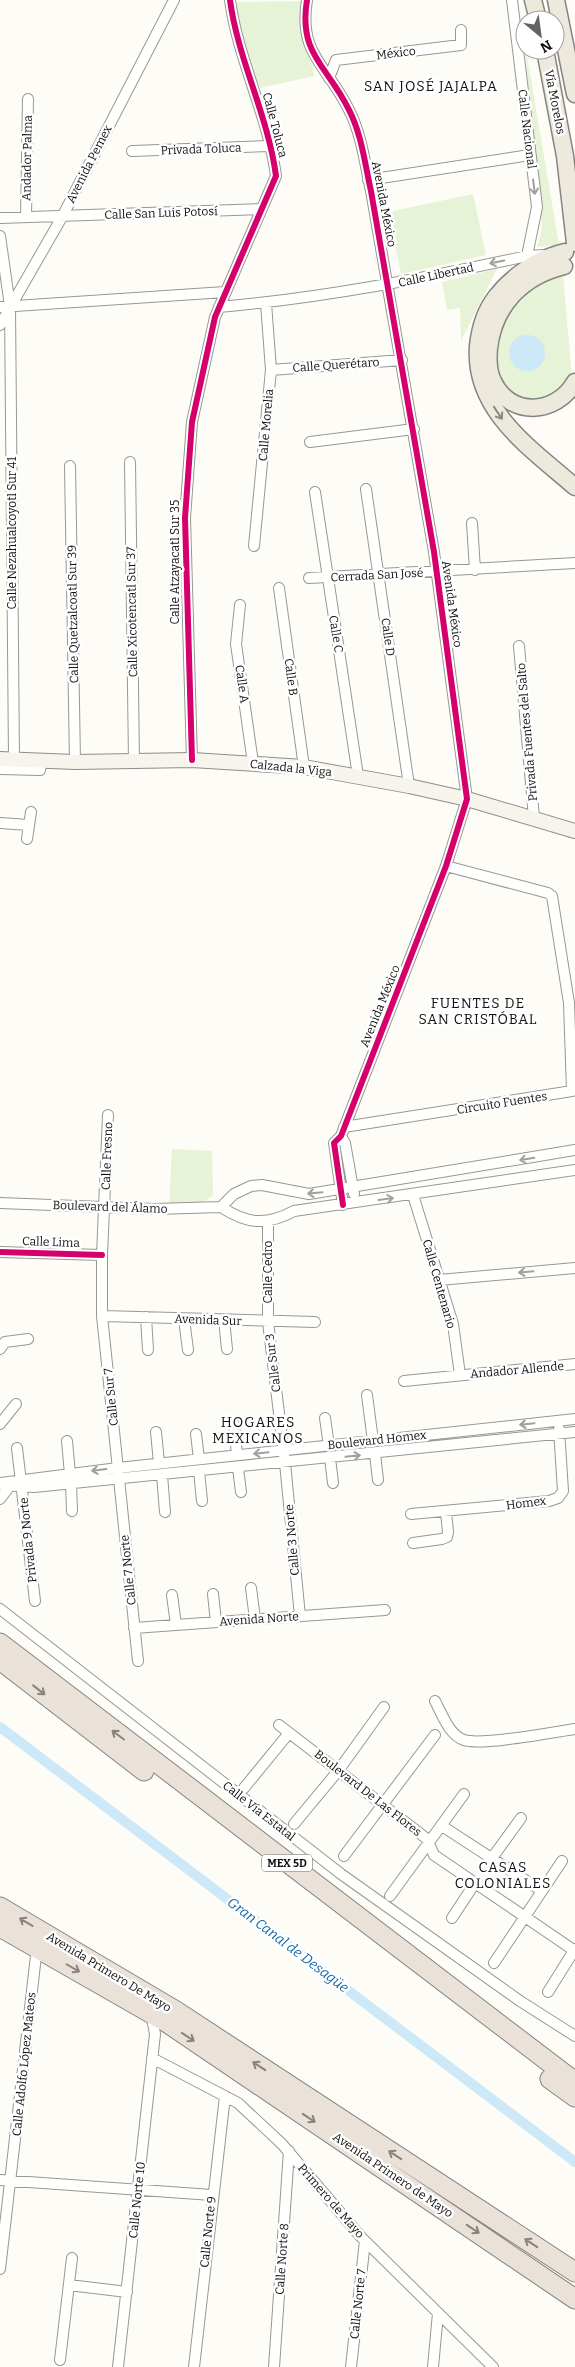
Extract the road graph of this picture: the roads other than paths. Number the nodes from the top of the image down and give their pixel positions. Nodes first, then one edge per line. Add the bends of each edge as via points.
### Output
1 (174, 0) edge
2 (230, 0) edge
3 (307, 0) edge
4 (512, 0) edge
5 (557, 0) edge
6 (461, 30) dead end
7 (575, 38) edge
8 (546, 60) edge
9 (329, 78) junction
10 (575, 94) edge
11 (28, 99) dead end
12 (270, 146) junction
13 (132, 151) dead end
14 (530, 155) junction
15 (368, 180) junction
16 (261, 209) junction
17 (26, 217) junction
18 (62, 217) junction
19 (0, 218) edge
20 (0, 236) edge
21 (567, 254) edge
22 (527, 256) junction
23 (388, 285) junction
24 (225, 292) junction
25 (266, 303) junction
26 (5, 307) edge
27 (219, 307) junction
28 (0, 325) edge
29 (402, 360) junction
30 (271, 370) junction
31 (575, 382) edge
32 (414, 429) junction
33 (310, 442) dead end
34 (130, 462) dead end
35 (70, 466) dead end
36 (575, 487) edge
37 (366, 488) dead end
38 (315, 492) dead end
39 (472, 523) dead end
40 (254, 546) dead end
41 (575, 563) edge
42 (475, 570) junction
43 (436, 572) junction
44 (379, 574) junction
45 (327, 577) junction
46 (309, 578) dead end
47 (279, 588) dead end
48 (240, 605) dead end
49 (519, 646) dead end
50 (7, 759) edge
51 (192, 760) junction
52 (42, 761) junction
53 (74, 762) junction
54 (134, 762) junction
55 (253, 763) junction
56 (304, 767) junction
57 (0, 769) edge
58 (358, 776) junction
59 (409, 786) junction
60 (467, 799) junction
61 (30, 812) dead end
62 (534, 818) junction
63 (0, 823) edge
64 (29, 825) junction
65 (575, 831) edge
66 (27, 839) dead end
67 (446, 866) junction
68 (572, 1002) edge
69 (108, 1115) dead end
70 (343, 1132) junction
71 (575, 1150) edge
72 (483, 1167) junction
73 (575, 1170) edge
74 (486, 1184) junction
75 (353, 1188) junction
76 (340, 1190) junction
77 (292, 1191) junction
78 (413, 1195) junction
79 (0, 1203) edge
80 (355, 1203) junction
81 (343, 1205) junction
82 (104, 1207) junction
83 (221, 1207) junction
84 (294, 1211) junction
85 (268, 1221) junction
86 (0, 1252) edge
87 (102, 1255) junction
88 (575, 1270) edge
89 (439, 1280) junction
90 (102, 1316) junction
91 (146, 1318) junction
92 (184, 1319) junction
93 (224, 1320) junction
94 (268, 1322) junction
95 (315, 1322) dead end
96 (28, 1339) dead end
97 (0, 1349) edge
98 (227, 1349) dead end
99 (148, 1350) dead end
100 (188, 1350) dead end
101 (575, 1364) edge
102 (460, 1375) junction
103 (404, 1381) dead end
104 (367, 1395) dead end
105 (16, 1404) dead end
106 (325, 1418) dead end
107 (575, 1419) edge
108 (558, 1420) junction
109 (0, 1424) edge
110 (234, 1424) dead end
111 (156, 1432) dead end
112 (451, 1432) junction
113 (575, 1432) edge
114 (196, 1434) dead end
115 (559, 1434) junction
116 (67, 1441) dead end
117 (373, 1441) junction
118 (453, 1445) junction
119 (329, 1446) junction
120 (17, 1448) dead end
121 (284, 1451) junction
122 (375, 1454) junction
123 (237, 1455) junction
124 (330, 1458) junction
125 (199, 1459) junction
126 (159, 1463) junction
127 (285, 1463) junction
128 (118, 1468) junction
129 (238, 1468) junction
130 (199, 1471) junction
131 (162, 1475) junction
132 (70, 1479) junction
133 (119, 1479) junction
134 (378, 1480) dead end
135 (22, 1483) junction
136 (333, 1483) dead end
137 (4, 1484) edge
138 (241, 1492) dead end
139 (0, 1499) edge
140 (202, 1500) dead end
141 (72, 1510) dead end
142 (165, 1512) dead end
143 (446, 1512) junction
144 (411, 1514) dead end
145 (413, 1543) dead end
146 (251, 1588) dead end
147 (172, 1594) dead end
148 (213, 1594) dead end
149 (34, 1601) dead end
150 (0, 1609) edge
151 (385, 1610) dead end
152 (300, 1616) junction
153 (255, 1620) junction
154 (216, 1622) junction
155 (176, 1625) junction
156 (134, 1628) junction
157 (0, 1643) edge
158 (0, 1660) edge
159 (138, 1661) dead end
160 (435, 1701) dead end
161 (384, 1707) dead end
162 (278, 1725) dead end
163 (575, 1729) edge
164 (289, 1733) junction
165 (435, 1735) dead end
166 (338, 1771) junction
167 (244, 1788) dead end
168 (464, 1794) dead end
169 (383, 1805) junction
170 (522, 1818) dead end
171 (294, 1824) dead end
172 (442, 1826) junction
173 (429, 1844) junction
174 (344, 1856) dead end
175 (492, 1858) junction
176 (562, 1861) dead end
177 (475, 1883) junction
178 (542, 1891) junction
179 (390, 1896) dead end
180 (0, 1907) edge
181 (525, 1916) junction
182 (452, 1918) dead end
183 (0, 1927) edge
184 (37, 1947) junction
185 (575, 1950) edge
186 (494, 1963) dead end
187 (548, 1992) dead end
188 (161, 2016) junction
189 (575, 2036) edge
190 (214, 2046) junction
191 (152, 2058) junction
192 (575, 2082) edge
193 (225, 2096) junction
194 (575, 2097) edge
195 (289, 2152) junction
196 (5, 2180) edge
197 (138, 2190) junction
198 (212, 2195) junction
199 (365, 2241) junction
200 (72, 2258) dead end
201 (0, 2269) edge
202 (575, 2272) edge
203 (69, 2285) junction
204 (127, 2292) junction
205 (575, 2299) edge
206 (438, 2312) junction
207 (60, 2360) dead end
208 (118, 2367) edge
209 (194, 2367) edge
210 (274, 2367) edge
211 (351, 2367) edge
212 (433, 2367) edge
213 (493, 2367) edge

1 - 18 street, Avenida Pemex
2 - 12 street, Calle Toluca via 237,37
3 - 9 street, Avenida México via 305,32 312,54
4 - 14 street, Calle Nacional
5 - 7 main road
5 - 10 main road, Vía Morelos
6 - 9 street, México via 461,45 336,60
8 - 21 main road, Vía Morelos via 565,156
9 - 15 street, Avenida México via 350,110
11 - 17 street, Andador Palma
12 - 13 street, Privada Toluca
12 - 16 street, Calle Toluca via 276,176
14 - 15 street
14 -> 22 street, Calle Nacional via 537,207
15 - 23 street, Avenida México
16 - 18 street, Calle San Luis Potosí
16 - 24 street, Calle Toluca
17 - 18 street, Calle San Luis Potosí
17 - 19 street, Calle San Luis Potosí
18 - 26 street, Avenida Pemex
20 - 26 street, Calle Nezahualcoyotl Sur 41
21 - 22 street, Calle Libertad
21 - 31 main road via 509,299 492,332 488,363 498,390 508,400 526,408 542,408 555,403
21 -> 36 main road via 524,270 500,292 484,319 478,360 484,388 505,423
22 -> 23 street, Calle Libertad
23 - 25 street, Calle Libertad
23 - 29 street, Avenida México
24 - 26 street
24 - 27 street, Calle Toluca
25 - 27 street, Calle Libertad
25 - 30 street, Calle Morelia
26 - 28 street, Avenida Pemex
26 - 50 street, Calle Nezahualcoyotl Sur 41
27 - 51 street, Calle Atzayacatl Sur 35 via 192,422 185,518
29 - 30 street, Calle Querétaro
29 - 32 street, Avenida México
30 - 40 street, Calle Morelia
32 - 33 street
32 - 43 street, Avenida México
34 - 54 street, Calle Xicotencatl Sur 37
35 - 53 street, Calle Quetzalcoatl Sur 39
37 - 44 street, Calle D
38 - 45 street, Calle C
39 - 42 street
41 - 42 street, Cerrada San José
42 - 43 street, Cerrada San José
43 - 44 street, Cerrada San José
43 - 60 street, Avenida México
44 - 45 street, Cerrada San José
44 - 59 street, Calle D
45 - 46 street, Cerrada San José
45 - 58 street, Calle C
47 - 56 street, Calle B
48 - 55 street, Calle A via 236,644
49 - 62 street, Privada Fuentes del Salto
50 - 52 main road, Calzada la Viga
51 - 54 main road, Calzada la Viga
51 - 55 main road, Calzada la Viga
52 - 53 main road, Calzada la Viga
52 - 57 street via 40,770
53 - 54 main road, Calzada la Viga
55 - 56 main road, Calzada la Viga
56 - 58 main road, Calzada la Viga
58 - 59 main road, Calzada la Viga
59 - 60 main road, Calzada la Viga
60 - 62 main road, Calzada la Viga
60 - 67 street, Avenida México
61 - 64 street
62 - 65 main road, Calzada la Viga
63 - 64 street
64 - 66 street
67 - 68 street via 552,896
67 - 70 street, Avenida México
68 - 70 street, Circuito Fuentes via 572,1091
69 - 82 street, Calle Fresno
70 - 75 street
70 - 76 street, Avenida México via 334,1143
71 -> 72 street
72 - 74 street
72 - 75 street
73 - 74 street
74 - 78 street
75 - 76 street
75 - 80 street
76 -> 77 street via 309,1194
76 - 81 street, Avenida México
77 - 83 street via 251,1186 234,1194
77 - 84 street
80 -> 78 street
78 - 89 street, Calle Centenario
79 - 82 street, Boulevard del Álamo
80 - 81 street
81 - 84 street
82 - 83 street, Boulevard del Álamo via 154,1210
82 - 87 street, Calle Fresno
83 - 85 street via 237,1218
84 - 85 street
85 - 94 street, Calle Cedro
86 - 87 street, Calle Lima
87 - 90 street, Calle Fresno
88 -> 89 street
89 - 102 street, Calle Centenario via 452,1324
90 - 91 street, Avenida Sur
90 - 128 street, Calle Sur 7
91 - 92 street, Avenida Sur
91 - 99 street
92 - 93 street, Avenida Sur
92 - 100 street
93 - 94 street, Avenida Sur
93 - 98 street
94 - 95 street, Avenida Sur
94 - 121 street, Calle Sur 3
96 - 97 street via 5,1342
101 - 102 street, Andador Allende
102 - 103 street, Andador Allende
104 - 117 street
105 - 109 street
106 - 119 street
107 - 108 street, Boulevard Homex
108 -> 112 street, Boulevard Homex
108 - 115 street, Homex
110 - 123 street
111 - 126 street
112 - 117 street, Boulevard Homex
112 - 118 street
113 - 115 street, Boulevard Homex
114 - 125 street
115 - 118 street, Boulevard Homex
115 - 143 street, Homex via 563,1491 558,1498
116 - 132 street
117 - 119 street, Boulevard Homex
118 - 122 street, Boulevard Homex
119 - 121 street, Boulevard Homex
120 - 135 street, Privada 9 Norte
121 -> 123 street, Boulevard Homex
121 - 127 street, Calle Sur 3
124 -> 122 street, Boulevard Homex
122 - 134 street
123 - 125 street, Boulevard Homex
124 - 127 street, Boulevard Homex
124 - 136 street
125 - 126 street, Boulevard Homex
126 - 128 street, Boulevard Homex
127 - 129 street, Boulevard Homex
127 - 152 street, Calle 3 Norte
128 -> 132 street, Boulevard Homex
128 - 133 street, Calle Sur 7
129 - 130 street, Boulevard Homex
129 - 138 street
130 - 131 street, Boulevard Homex
130 - 140 street
131 - 133 street, Boulevard Homex
131 - 142 street
132 - 133 street, Boulevard Homex
132 - 135 street, Boulevard Homex
132 - 141 street
133 - 156 street, Calle 7 Norte
135 - 137 street, Boulevard Homex
135 - 149 street, Privada 9 Norte
137 - 139 street
143 - 144 street, Homex
143 - 145 street via 447,1537
146 - 153 street
147 - 155 street
148 - 154 street
150 - 189 street, Calle Vía Estatal via 341,1874 520,2001
151 - 152 street, Avenida Norte
152 - 153 street, Avenida Norte
153 - 154 street, Avenida Norte
154 - 155 street, Avenida Norte
155 - 156 street, Avenida Norte
156 - 159 street, Calle 7 Norte
192 -> 157 highway, MEX 5D
158 -> 194 highway, MEX 5D
160 - 163 street via 450,1728 464,1740 486,1741
161 - 166 street
162 - 164 street, Boulevard De Las Flores
164 - 166 street, Boulevard De Las Flores
164 - 167 street
165 - 169 street
166 - 169 street, Boulevard De Las Flores
166 - 171 street
168 - 172 street
169 - 173 street, Boulevard De Las Flores via 427,1839
169 - 174 street
170 - 175 street
172 - 173 street
172 - 175 street
173 - 177 street, Boulevard De Las Flores via 434,1855
173 - 179 street
175 - 178 street
176 - 178 street
177 - 181 street, Boulevard De Las Flores
177 - 182 street
178 - 181 street
188 -> 180 highway, Avenida Primero De Mayo
181 - 185 street, Boulevard De Las Flores
181 - 186 street
183 - 184 highway, Avenida Primero de Mayo
184 -> 188 highway, Avenida Primero de Mayo
184 - 196 street, Calle Adolfo López Mateos
185 - 187 street
188 - 190 highway, Avenida Primero De Mayo
188 - 191 street, Calle Norte 10
202 -> 190 highway, Avenida Primero de Mayo
190 -> 205 highway, Avenida Primero de Mayo
191 - 193 street, Primero de Mayo
191 - 197 street, Calle Norte 10
193 - 195 street, Primero de Mayo via 238,2103
193 - 198 street, Calle Norte 9
195 - 199 street, Primero de Mayo
195 - 210 street, Calle Norte 8
196 - 197 street
196 - 201 street, Calle Adolfo López Mateos
197 - 198 street
197 - 204 street, Calle Norte 10
198 - 209 street, Calle Norte 9
199 - 206 street, Primero de Mayo
199 - 211 street, Calle Norte 7
200 - 203 street
203 - 204 street
203 - 207 street
204 - 208 street, Calle Norte 10
206 - 212 street
206 - 213 street, Primero de Mayo

